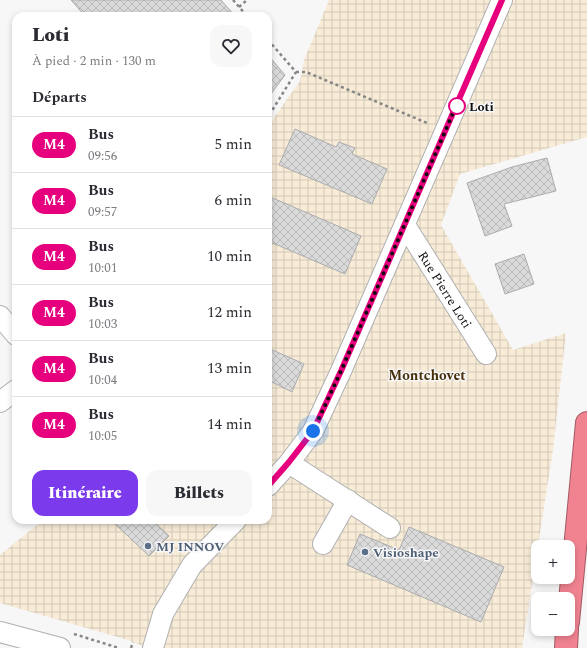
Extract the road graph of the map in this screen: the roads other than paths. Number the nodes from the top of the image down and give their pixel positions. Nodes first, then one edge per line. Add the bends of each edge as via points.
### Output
1 (502, 0) edge
2 (405, 225) junction
3 (0, 316) edge
4 (12, 330) edge
5 (486, 354) dead end
6 (12, 393) edge
7 (0, 402) edge
8 (587, 423) edge
9 (289, 462) junction
10 (272, 481) edge
11 (348, 500) junction
12 (232, 524) edge
13 (390, 528) dead end
14 (323, 544) dead end
15 (571, 592) edge
16 (0, 632) edge
17 (567, 636) edge
18 (60, 648) edge
19 (153, 648) edge
20 (566, 648) edge

1 - 2 street
2 - 5 street, Rue Pierre Loti
2 - 9 street via 313,431
3 - 4 street
6 - 7 street
8 - 15 highway
9 - 10 street
9 - 11 street
11 - 13 street
11 - 14 street
12 - 19 street via 192,565 163,614
16 - 18 street
17 - 20 highway

